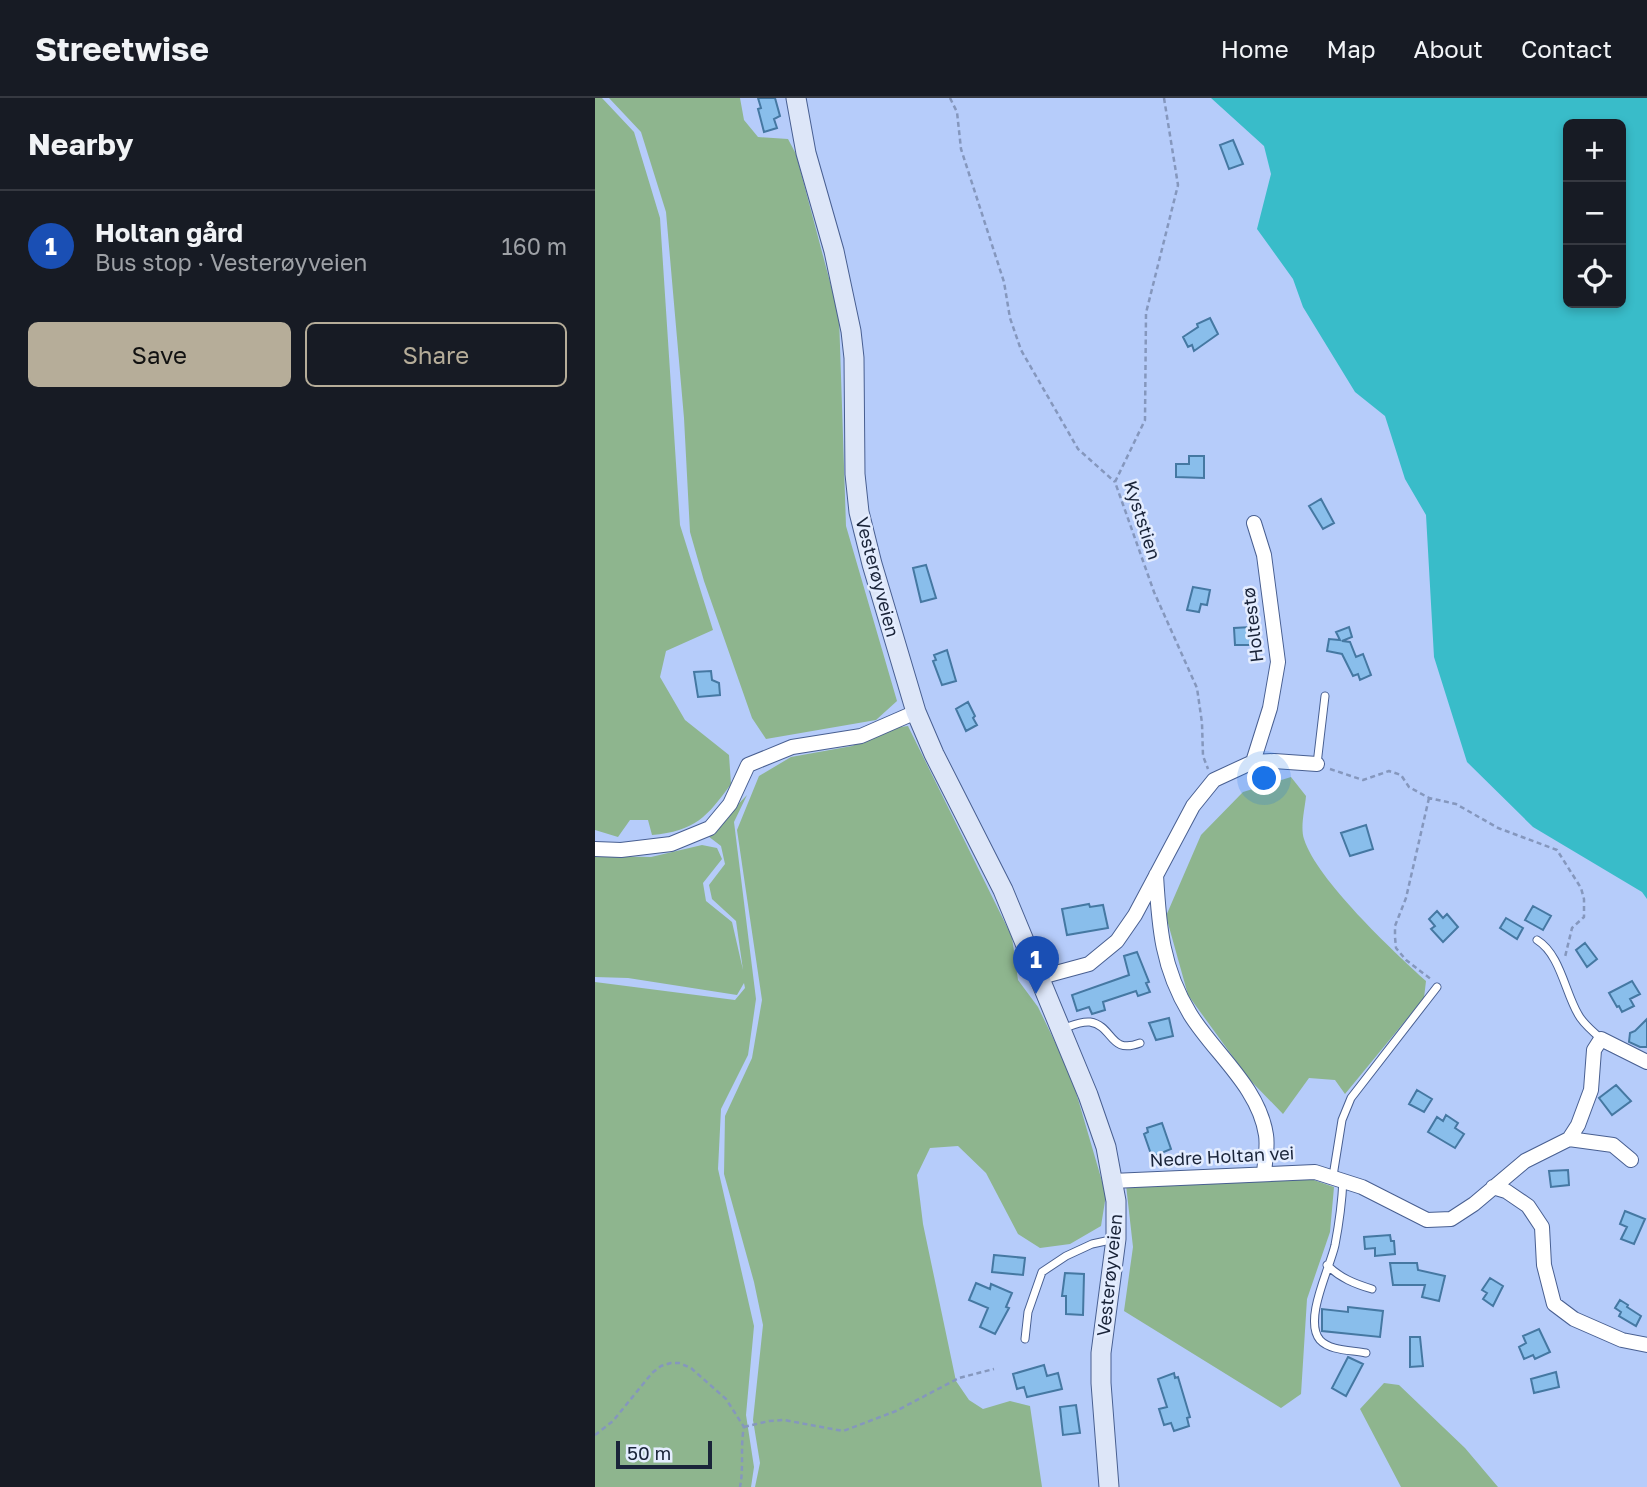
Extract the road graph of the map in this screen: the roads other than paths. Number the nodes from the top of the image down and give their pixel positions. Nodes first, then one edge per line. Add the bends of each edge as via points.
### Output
1 (796, 98) edge
2 (1254, 523) dead end
3 (1325, 696) dead end
4 (916, 712) junction
5 (1253, 762) junction
6 (1317, 764) joint
7 (595, 849) edge
8 (1156, 875) junction
9 (1537, 940) dead end
10 (1041, 977) junction
11 (1437, 987) road end
12 (1061, 1030) junction
13 (1601, 1039) junction
14 (1140, 1043) dead end
15 (1647, 1062) edge
16 (1569, 1139) junction
17 (1631, 1160) dead end
18 (1264, 1173) junction
19 (1338, 1178) junction
20 (1112, 1181) junction
21 (1493, 1187) junction
22 (1116, 1239) junction
23 (1328, 1265) junction
24 (1372, 1289) dead end
25 (1025, 1339) dead end
26 (1647, 1345) edge
27 (1366, 1353) dead end
28 (1109, 1487) edge

1 - 4 main road, Vesterøyveien via 851,331 859,512
2 - 5 street, Holtestø via 1264,555 1278,662
3 - 6 lane
4 - 7 street via 862,736 792,747 748,765 730,804 710,828 671,844
4 - 10 main road, Vesterøyveien
5 - 6 street
5 - 8 street via 1215,780 1193,806
8 - 10 street via 1135,915 1107,951 1089,964
8 - 18 street via 1159,934 1170,973 1190,1014 1255,1104 1266,1137
9 - 13 lane via 1562,972 1577,1013
10 - 12 main road, Vesterøyveien
11 - 19 lane via 1350,1098 1342,1120
12 - 14 lane via 1089,1022 1118,1045
12 - 20 main road, Vesterøyveien via 1106,1147
13 - 15 street
13 - 16 street via 1594,1050 1591,1090
16 - 17 street via 1613,1145
16 - 21 street, Nedre Holtan vei via 1525,1161
18 - 19 street, Nedre Holtan vei via 1306,1171
18 - 20 street, Nedre Holtan vei
19 - 21 street, Nedre Holtan vei via 1436,1221 1451,1219
19 - 23 lane via 1335,1247
20 - 22 main road, Vesterøyveien
21 - 26 street via 1528,1206 1542,1227 1543,1265 1554,1304 1574,1319 1622,1340
22 - 25 lane via 1091,1244 1042,1272 1028,1312
22 - 28 main road, Vesterøyveien via 1101,1353
23 - 24 lane via 1352,1283
23 - 27 lane via 1315,1311 1315,1332 1333,1348

